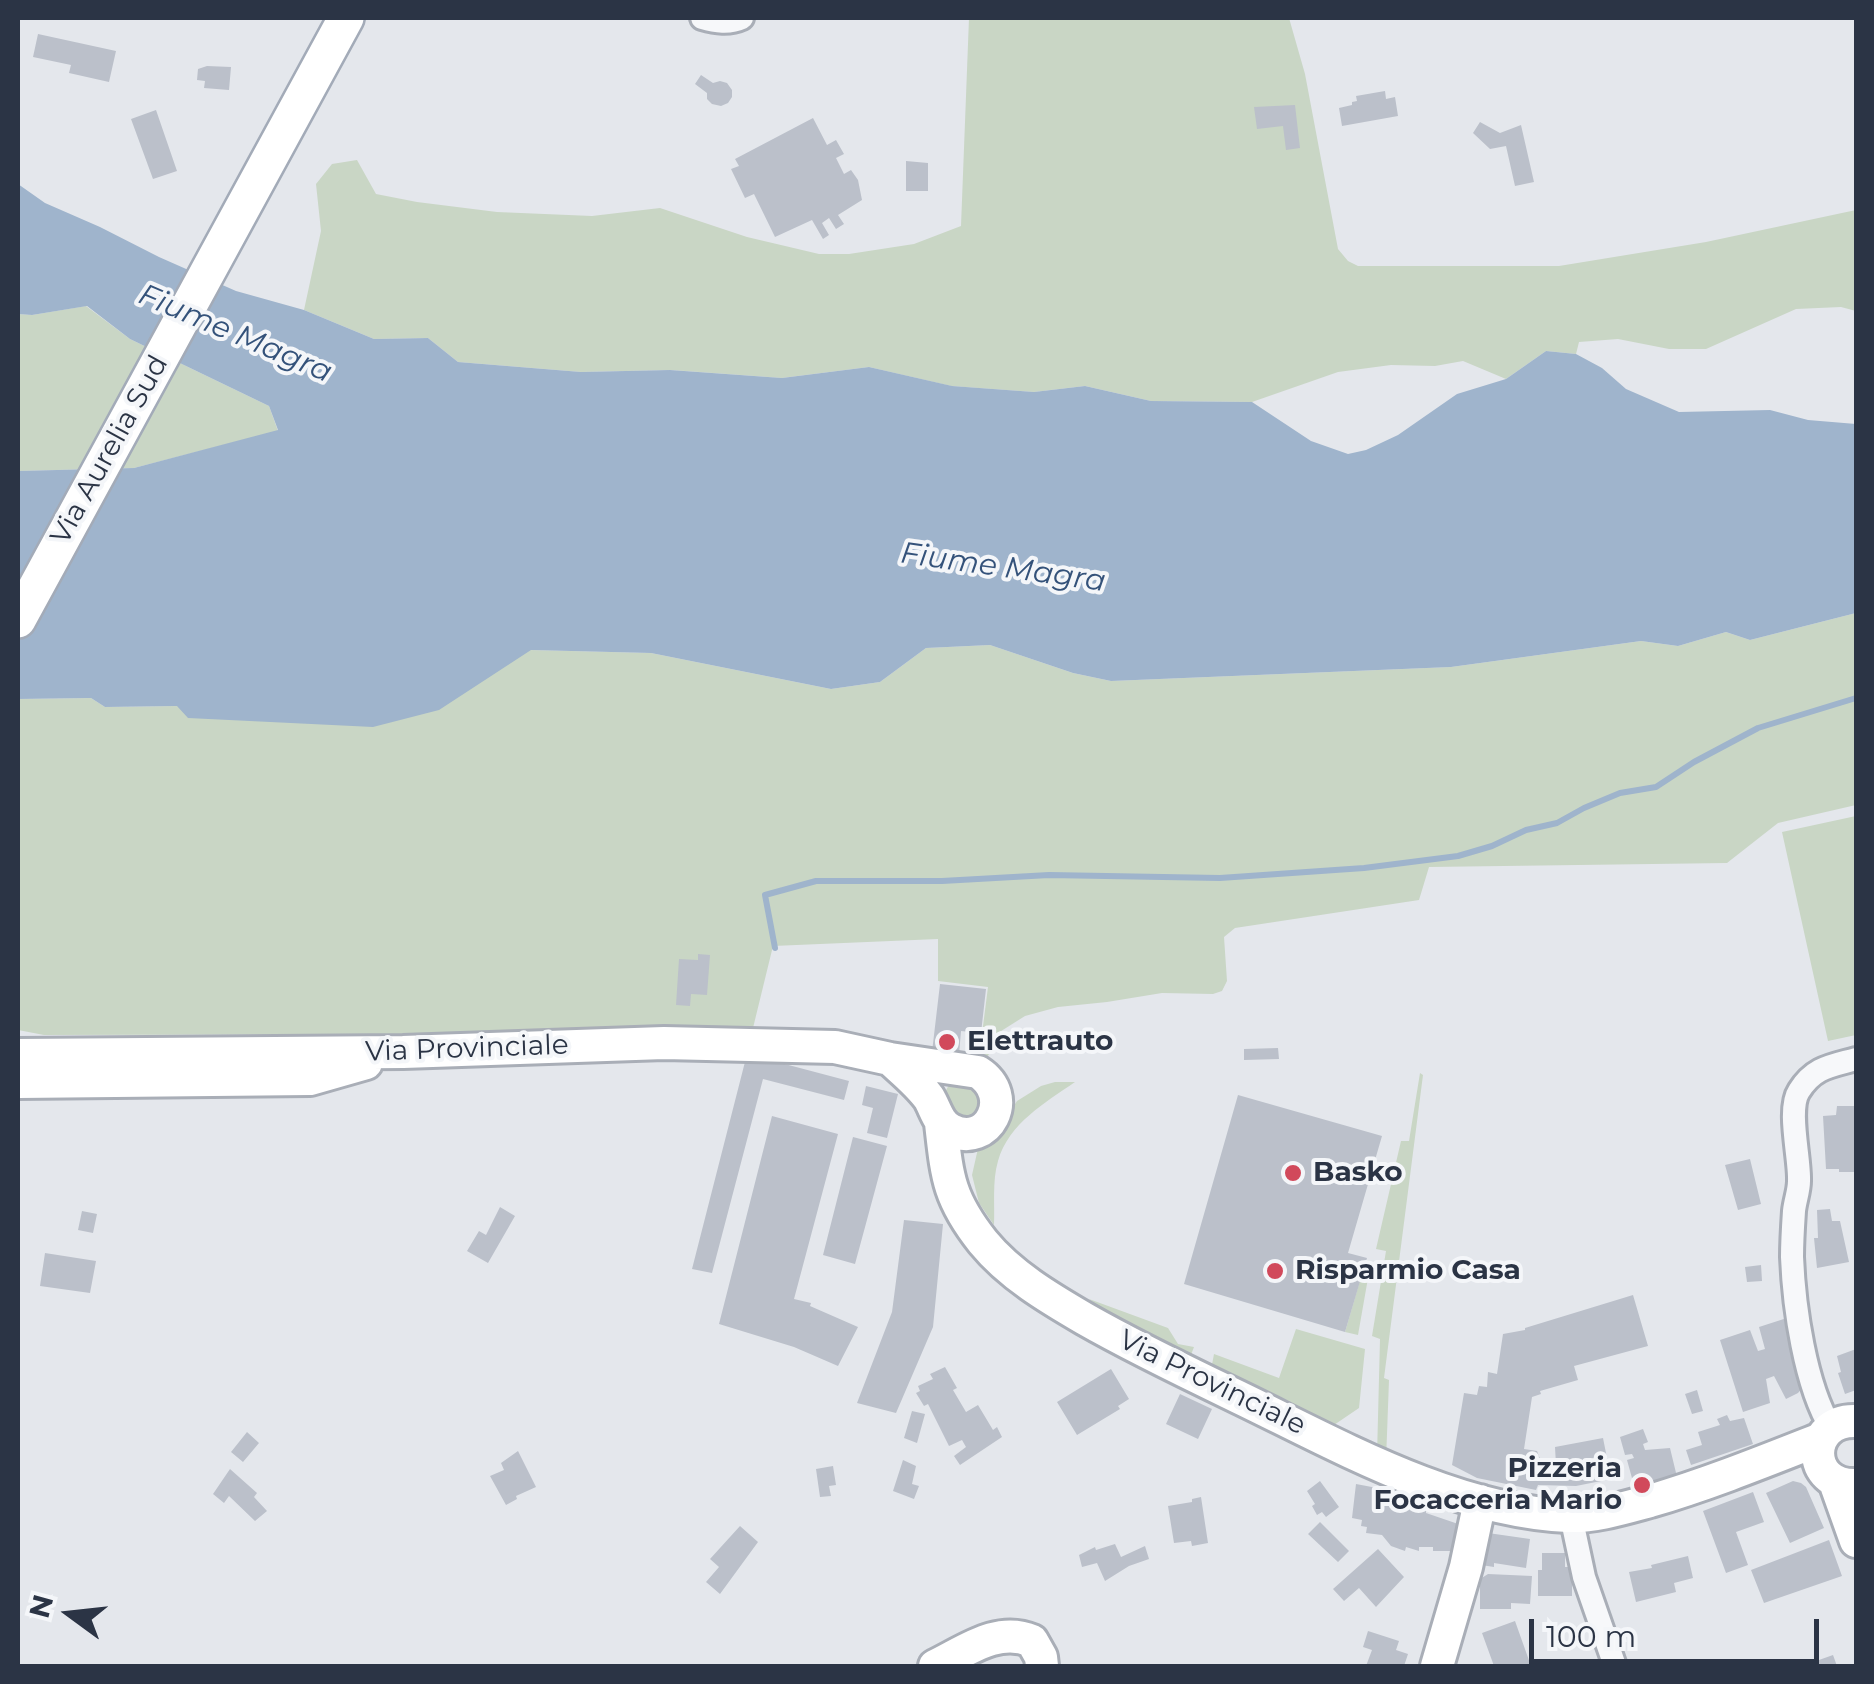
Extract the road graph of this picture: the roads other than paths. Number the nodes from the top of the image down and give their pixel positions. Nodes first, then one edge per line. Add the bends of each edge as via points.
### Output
1 (346, 18) edge
2 (702, 18) edge
3 (742, 18) edge
4 (18, 620) edge
5 (18, 1031) edge
6 (171, 1044) junction
7 (403, 1052) junction
8 (18, 1055) edge
9 (1856, 1059) edge
10 (890, 1060) junction
11 (961, 1070) junction
12 (18, 1082) edge
13 (938, 1116) junction
14 (974, 1132) junction
15 (972, 1225) junction
16 (1837, 1453) edge
17 (1480, 1501) junction
18 (1571, 1516) junction
19 (1856, 1537) edge
20 (935, 1666) edge
21 (1042, 1666) edge
22 (1437, 1666) edge
23 (1616, 1666) edge

1 - 4 main road, Via Aurelia Sud
2 - 3 street
5 - 6 main road
6 - 7 main road via 311,1034
6 - 8 main road
7 - 10 main road, Via Provinciale via 664,1043 835,1047
7 - 12 main road via 310,1080
9 - 16 street via 1816,1070 1793,1106 1800,1182 1792,1256 1799,1320 1812,1384
10 - 11 main road, Via Provinciale
10 - 13 main road via 914,1080
11 - 13 main road via 936,1088
11 - 14 main road via 986,1077 996,1094 990,1122
13 - 14 main road via 960,1133
13 - 15 main road via 948,1182
14 - 15 main road via 965,1179
15 - 17 main road, Via Provinciale via 1018,1276 1136,1348 1405,1476
16 - 18 main road, Via Provinciale via 1768,1460 1684,1491
16 - 19 main road
17 - 18 main road, Via Provinciale
17 - 22 main road
18 - 23 street via 1584,1577
20 - 21 main road via 1002,1635 1032,1641

